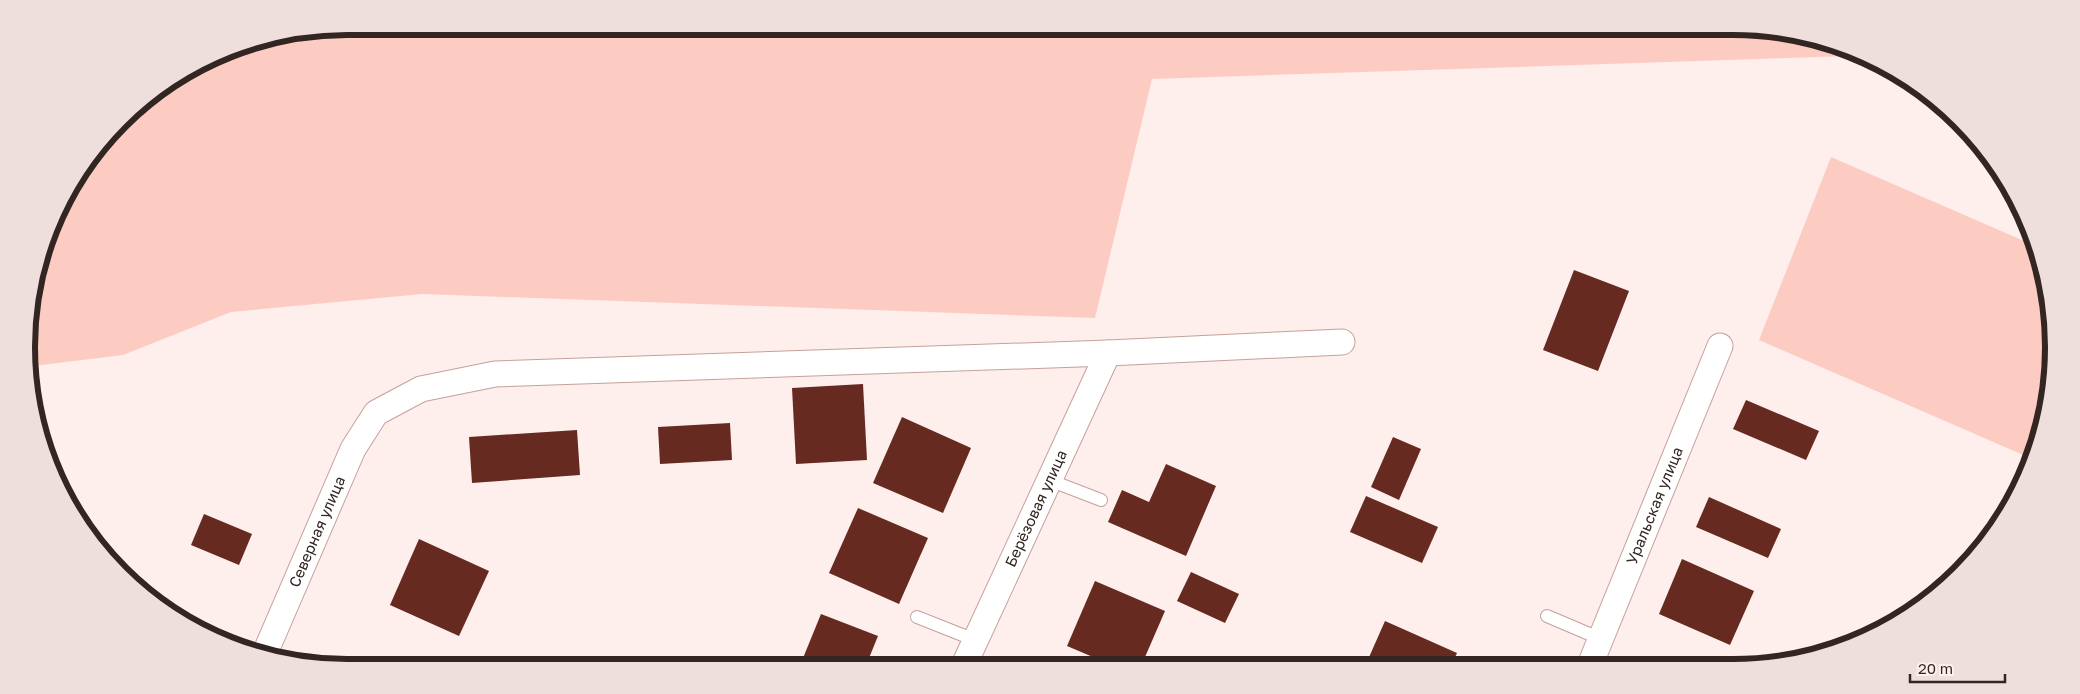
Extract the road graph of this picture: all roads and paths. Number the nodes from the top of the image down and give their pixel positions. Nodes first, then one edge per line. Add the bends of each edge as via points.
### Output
1 (1342, 342) dead end
2 (1720, 346) dead end
3 (1108, 353) junction
4 (1049, 480) junction
5 (1101, 500) dead end
6 (1547, 616) dead end
7 (917, 617) dead end
8 (1601, 639) junction
9 (975, 640) junction
10 (266, 648) edge
11 (967, 659) edge
12 (1592, 659) edge

1 - 3 street
2 - 8 street, Уральская улица
3 - 4 street, Берёзовая улица
3 - 10 street, Северная улица via 495,374 420,389 376,413 353,449
4 - 5 lane
4 - 9 street, Берёзовая улица
6 - 8 lane
7 - 9 lane
8 - 12 street, Уральская улица
9 - 11 street, Берёзовая улица

